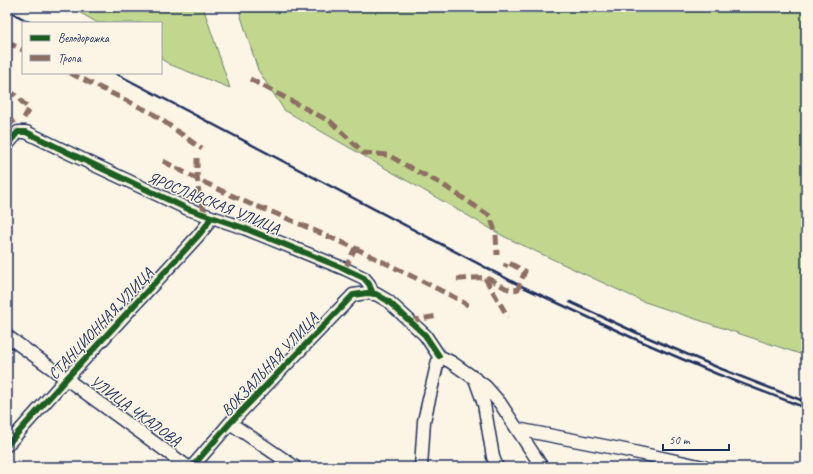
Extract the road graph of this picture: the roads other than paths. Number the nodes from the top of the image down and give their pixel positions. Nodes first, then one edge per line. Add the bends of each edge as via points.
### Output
1 (7, 145) edge
2 (211, 217) junction
3 (372, 294) junction
4 (7, 336) edge
5 (439, 356) junction
6 (474, 378) junction
7 (66, 379) junction
8 (230, 424) junction
9 (517, 429) junction
10 (7, 445) edge
11 (188, 467) edge
12 (192, 467) edge
13 (295, 467) edge
14 (421, 467) edge
15 (497, 467) edge
16 (542, 467) edge
17 (704, 467) edge

1 - 2 street, ЯРОСЛАВСКАЯ УЛИЦА via 18,132 26,132 188,209
2 - 3 street, ЯРОСЛАВСКАЯ УЛИЦА via 346,269 364,278
2 - 7 street, СТАНЦИОННАЯ УЛИЦА via 197,237
3 - 5 street via 388,302 425,335
3 - 8 street, ВОКЗАЛЬНАЯ УЛИЦА via 353,295
4 - 7 street, УЛИЦА ЧКАЛОВА
5 - 6 street
5 - 14 street via 424,421
6 - 9 street via 500,403
6 - 15 street via 484,404
7 - 10 street, СТАНЦИОННАЯ УЛИЦА
7 - 11 street, УЛИЦА ЧКАЛОВА
8 - 12 street, ВОКЗАЛЬНАЯ УЛИЦА
8 - 13 street
9 - 16 street
9 - 17 street

